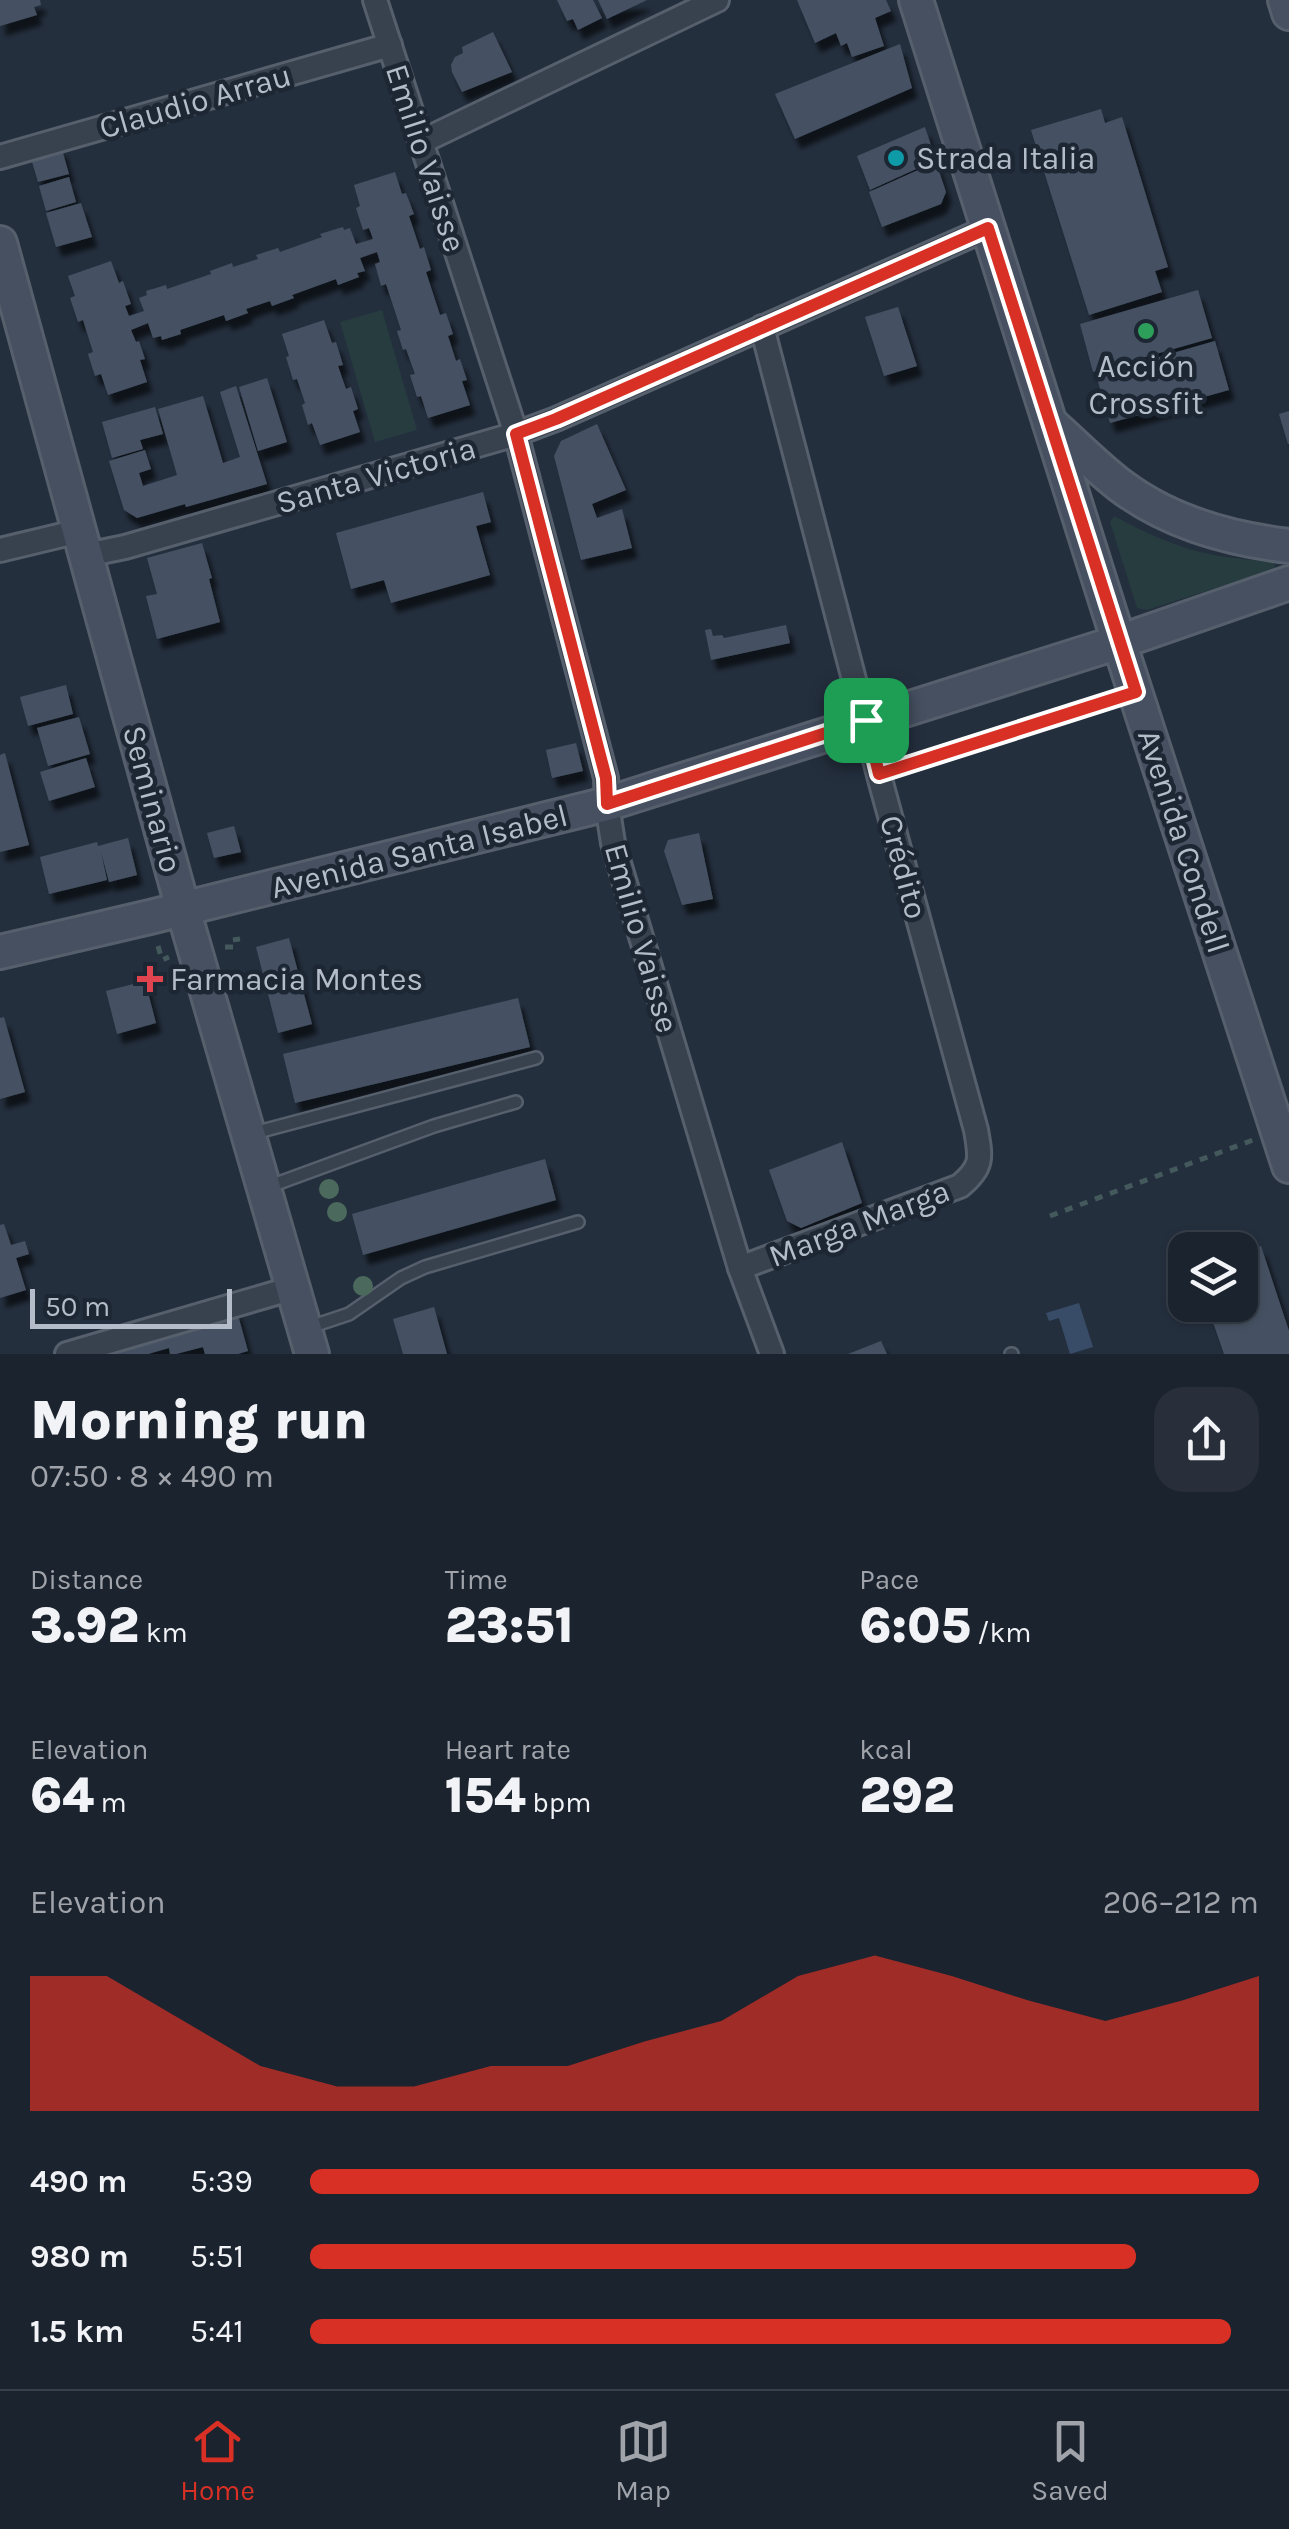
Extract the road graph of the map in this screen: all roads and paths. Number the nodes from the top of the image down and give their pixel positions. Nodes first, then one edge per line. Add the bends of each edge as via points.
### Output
1 (376, 0) edge
2 (717, 0) edge
3 (916, 0) edge
4 (1285, 0) edge
5 (1289, 12) edge
6 (390, 46) junction
7 (421, 142) junction
8 (0, 157) edge
9 (988, 228) junction
10 (0, 243) edge
11 (762, 327) junction
12 (1050, 422) junction
13 (516, 434) junction
14 (82, 543) junction
15 (1289, 546) edge
16 (0, 550) edge
17 (1289, 583) edge
18 (1119, 642) junction
19 (1136, 692) junction
20 (866, 720) junction
21 (879, 774) junction
22 (607, 804) junction
23 (183, 909) junction
24 (240, 938) dead end
25 (158, 946) dead end
26 (233, 946) dead end
27 (0, 952) edge
28 (162, 960) dead end
29 (536, 1058) dead end
30 (516, 1102) dead end
31 (248, 1135) junction
32 (1238, 1146) dead end
33 (1289, 1166) edge
34 (975, 1174) joint
35 (264, 1189) junction
36 (1050, 1216) dead end
37 (578, 1222) dead end
38 (740, 1268) junction
39 (292, 1288) junction
40 (308, 1342) edge
41 (66, 1354) edge
42 (772, 1354) edge

1 - 6 street, Emilio Vaisse
2 - 7 street
3 - 9 street, Avenida Condell
4 - 5 street
6 - 7 street, Emilio Vaisse
6 - 8 street, Claudio Arrau
7 - 13 street, Emilio Vaisse
9 - 11 street, Santa Victoria
9 - 12 street, Avenida Condell
10 - 14 street, Seminario
11 - 13 street, Santa Victoria
11 - 20 street, Crédito
12 - 15 street via 1124,488 1168,514 1212,532
12 - 18 street, Avenida Condell
13 - 14 street, Santa Victoria via 126,547
13 - 22 street, Emilio Vaisse via 606,778
14 - 16 street, Santa Victoria
14 - 23 street, Seminario
17 - 18 street, Avenida Santa Isabel
18 - 19 street, Avenida Condell
18 - 20 street, Avenida Santa Isabel
19 - 21 lane
19 - 33 street, Avenida Condell
20 - 21 street, Crédito
20 - 22 street, Avenida Santa Isabel
21 - 34 street, Crédito via 976,1130
22 - 23 street, Avenida Santa Isabel
22 - 38 street, Emilio Vaisse
23 - 27 street, Avenida Santa Isabel
23 - 31 street, Seminario
24 - 26 path
25 - 28 path
29 - 31 lane
30 - 35 lane
31 - 35 street, Seminario
32 - 36 path
34 - 38 street, Marga Marga via 937,1196
35 - 39 street, Seminario
37 - 40 lane via 425,1266
38 - 42 street, Emilio Vaisse
39 - 40 street, Seminario
39 - 41 street

